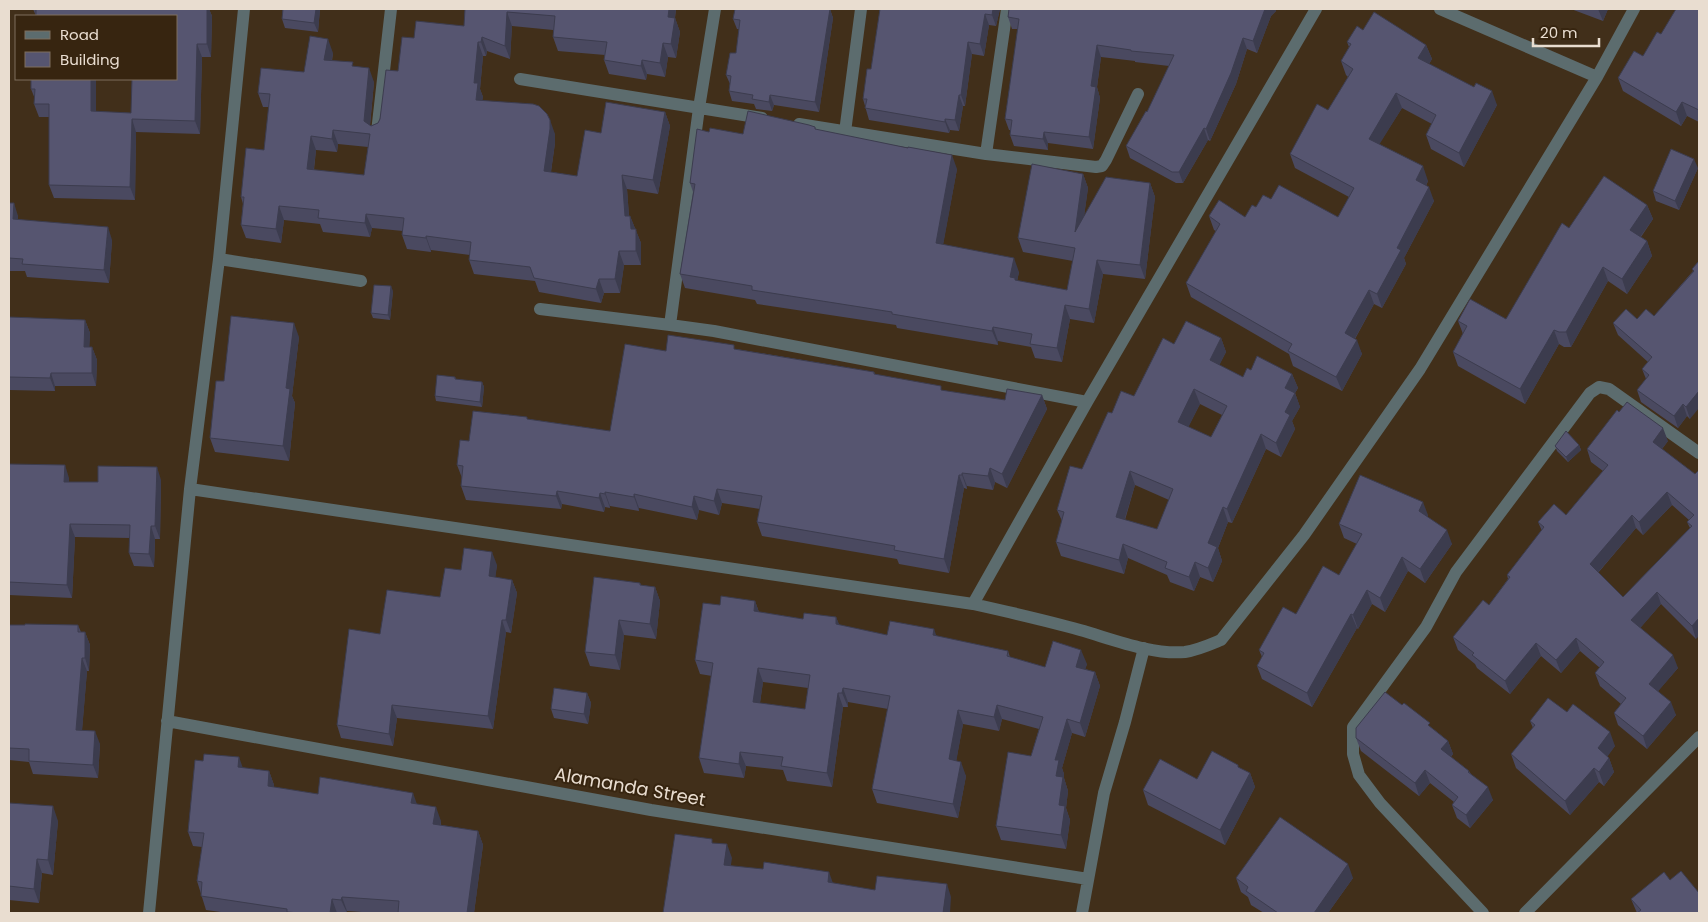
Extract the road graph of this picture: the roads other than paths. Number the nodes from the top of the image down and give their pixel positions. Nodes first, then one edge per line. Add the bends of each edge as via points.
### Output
1 (244, 9) edge
2 (391, 9) edge
3 (715, 9) edge
4 (861, 9) edge
5 (1007, 9) edge
6 (1316, 9) edge
7 (1440, 9) edge
8 (1634, 9) edge
9 (1597, 77) junction
10 (520, 79) dead end
11 (1138, 94) dead end
12 (699, 108) junction
13 (377, 132) edge
14 (845, 132) junction
15 (986, 154) junction
16 (219, 259) junction
17 (361, 281) dead end
18 (540, 309) dead end
19 (670, 325) junction
20 (1087, 402) junction
21 (1699, 453) edge
22 (190, 489) junction
23 (973, 604) junction
24 (1144, 648) junction
25 (167, 721) junction
26 (1699, 737) edge
27 (1088, 880) junction
28 (149, 913) edge
29 (1082, 913) edge
30 (1483, 913) edge
31 (1525, 913) edge

1 - 16 street
2 - 13 street
3 - 12 street
4 - 14 street
5 - 15 street
6 - 20 street
7 - 9 street
8 - 9 street
9 - 24 street via 1420,369 1304,535 1221,640 1186,652
10 - 12 street
11 - 15 street via 1102,166
12 - 14 street
12 - 19 street
14 - 15 street
16 - 17 street
16 - 22 street
18 - 19 street
19 - 20 street
20 - 23 street
21 - 30 street via 1609,388 1599,387 1590,394 1456,572 1426,628 1353,726 1353,754 1360,775 1380,803
22 - 23 street
22 - 25 street
23 - 24 street
24 - 27 street via 1104,793
25 - 27 street, Alamanda Street via 651,810
25 - 28 street
26 - 31 street
27 - 29 street

